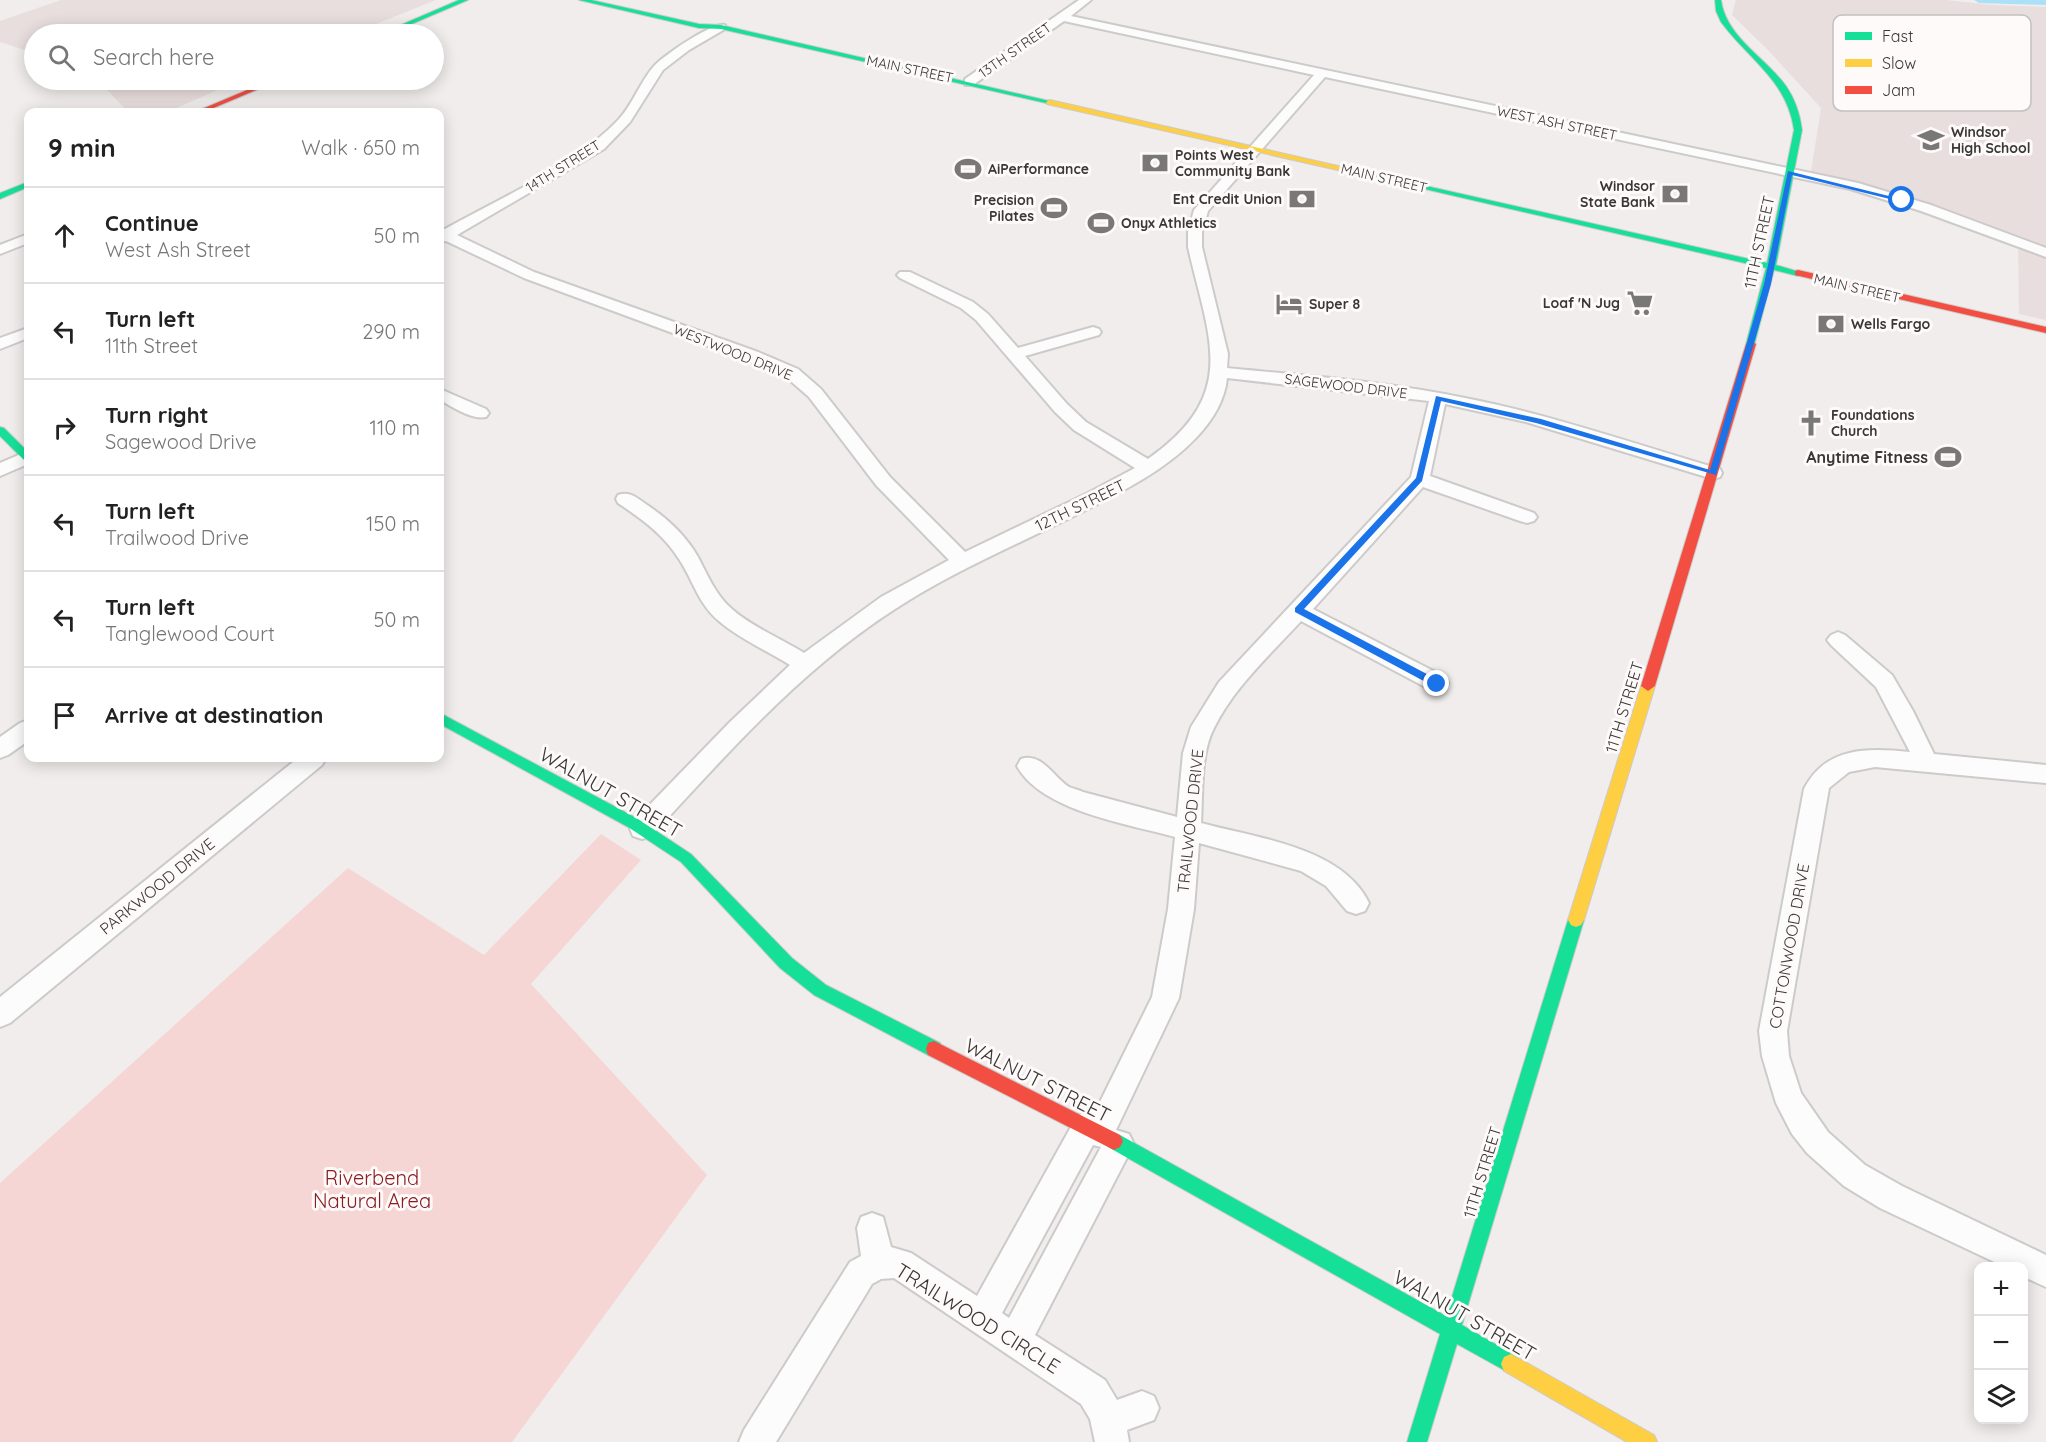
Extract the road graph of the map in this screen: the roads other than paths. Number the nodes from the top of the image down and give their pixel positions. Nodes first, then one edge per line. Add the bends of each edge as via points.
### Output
1 (465, 0) edge
2 (582, 0) edge
3 (625, 0) edge
4 (1086, 0) edge
5 (1718, 0) edge
6 (1061, 17) junction
7 (406, 24) edge
8 (721, 27) junction
9 (1322, 73) junction
10 (969, 82) junction
11 (252, 90) edge
12 (209, 108) edge
13 (1254, 148) junction
14 (1790, 172) junction
15 (24, 186) edge
16 (0, 196) edge
17 (444, 233) edge
18 (444, 236) edge
19 (24, 240) edge
20 (0, 250) edge
21 (2046, 253) edge
22 (1771, 268) junction
23 (905, 275) dead end
24 (2046, 330) edge
25 (1092, 332) dead end
26 (24, 335) edge
27 (0, 344) edge
28 (1015, 354) junction
29 (1221, 372) junction
30 (444, 396) edge
31 (1438, 398) junction
32 (480, 413) dead end
33 (0, 430) edge
34 (24, 453) edge
35 (24, 459) edge
36 (1149, 468) junction
37 (0, 470) edge
38 (1713, 473) junction
39 (1420, 479) junction
40 (625, 499) dead end
41 (1527, 518) dead end
42 (963, 562) junction
43 (1298, 610) junction
44 (1838, 640) dead end
45 (806, 664) junction
46 (1437, 684) dead end
47 (444, 720) edge
48 (24, 732) edge
49 (0, 749) edge
50 (309, 762) edge
51 (1926, 762) junction
52 (1029, 766) dead end
53 (2046, 774) edge
54 (1187, 828) junction
55 (642, 829) junction
56 (1356, 903) dead end
57 (0, 1014) edge
58 (1102, 1134) junction
59 (872, 1228) dead end
60 (878, 1264) junction
61 (2046, 1271) edge
62 (982, 1318) junction
63 (1452, 1330) junction
64 (1015, 1340) junction
65 (1142, 1408) dead end
66 (1110, 1431) edge
67 (756, 1442) edge
68 (1417, 1442) edge
69 (1647, 1442) edge

1 - 7 street
2 - 8 street, MAIN STREET via 699,26
3 - 8 street, MAIN STREET via 710,19
4 - 6 street, 13TH STREET
5 - 14 street, 11TH STREET via 1717,9 1724,23 1780,82 1795,106 1798,130
6 - 9 street, WEST ASH STREET
6 - 10 street, 13TH STREET
8 - 10 street, MAIN STREET
8 - 17 street, 14TH STREET via 659,68 626,119 599,146
9 - 13 street, 12TH STREET
9 - 14 street, WEST ASH STREET
10 - 13 street, MAIN STREET
11 - 12 street
13 - 22 street, MAIN STREET
13 - 29 street, 12TH STREET via 1201,210 1195,232 1196,254
14 - 21 street, WEST ASH STREET via 1902,200
14 - 22 street, 11TH STREET
15 - 16 street
18 - 42 street, WESTWOOD DRIVE via 529,275 792,374 815,393 883,481
19 - 20 street
22 - 24 street, MAIN STREET
22 - 38 street, 11TH STREET
23 - 28 street via 967,305
25 - 28 street
26 - 27 street
28 - 36 street via 1080,426
29 - 31 street, SAGEWOOD DRIVE
29 - 36 street, 12TH STREET via 1218,387 1199,423
30 - 32 street
31 - 38 street, SAGEWOOD DRIVE via 1538,421
31 - 39 street
33 - 34 street
35 - 37 street
36 - 42 street, 12TH STREET
38 - 63 street, 11TH STREET
39 - 41 street
39 - 43 street, TRAILWOOD DRIVE
40 - 45 street via 671,535 688,557 707,594 726,616
42 - 45 street, 12TH STREET via 880,608
43 - 46 street
43 - 54 street, TRAILWOOD DRIVE via 1227,688 1202,727 1195,753
44 - 51 street via 1884,681
45 - 55 street, 12TH STREET
47 - 55 street, WALNUT STREET
48 - 49 street
50 - 57 street, PARKWOOD DRIVE
51 - 53 street, COTTONWOOD DRIVE
51 - 61 street, COTTONWOOD DRIVE via 1861,759 1831,770 1816,789 1773,1031 1776,1064 1792,1110 1841,1164 1874,1188
52 - 54 street via 1060,793 1079,801
54 - 56 street via 1308,862 1335,878
54 - 58 street, TRAILWOOD DRIVE via 1180,909 1165,998
55 - 58 street, WALNUT STREET via 686,858 786,963 820,990
58 - 62 street
58 - 63 street, WALNUT STREET
58 - 64 street
59 - 60 street
60 - 62 street, TRAILWOOD CIRCLE via 900,1264
60 - 67 street, TRAILWOOD CIRCLE via 861,1273
62 - 64 street, TRAILWOOD CIRCLE
63 - 68 street, 11TH STREET
63 - 69 street, WALNUT STREET
64 - 66 street, TRAILWOOD CIRCLE via 1093,1392 1101,1401
65 - 66 street

